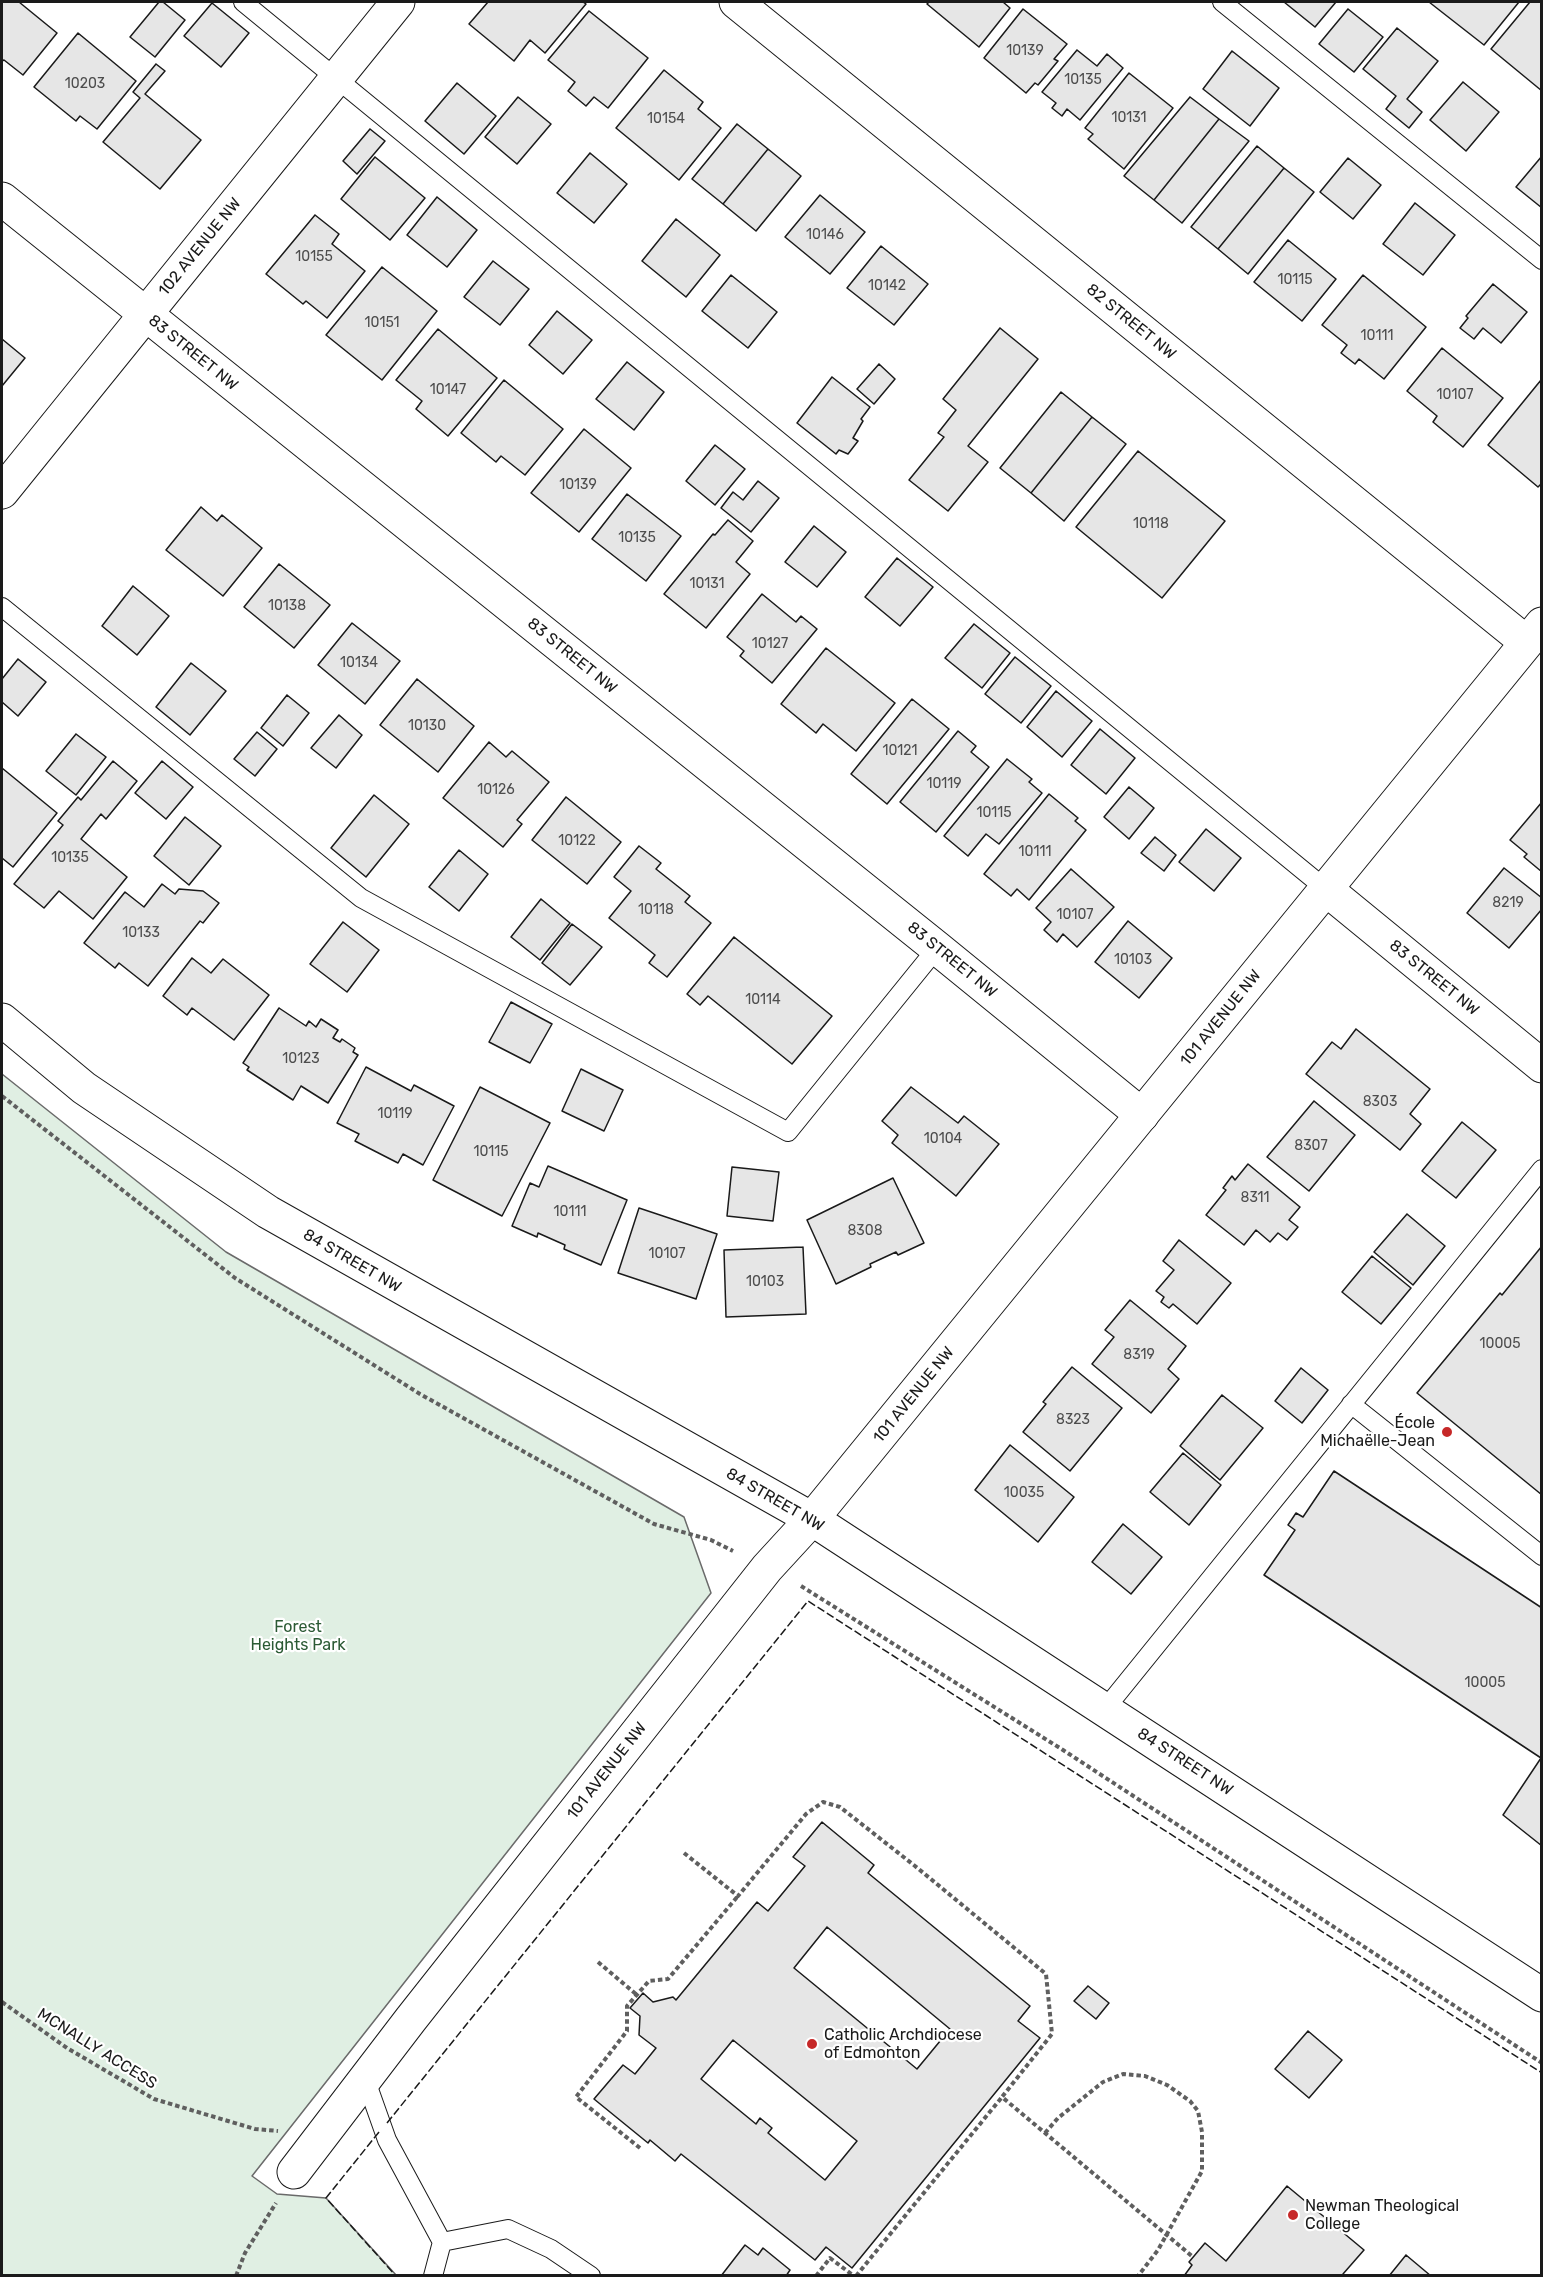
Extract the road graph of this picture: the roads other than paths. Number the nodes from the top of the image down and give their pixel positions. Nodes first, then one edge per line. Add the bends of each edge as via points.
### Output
1 (243, 2) edge
2 (398, 2) edge
3 (736, 2) edge
4 (1222, 2) edge
5 (337, 77) junction
6 (2, 199) edge
7 (1542, 260) edge
8 (145, 314) junction
9 (2, 492) edge
10 (2, 607) edge
11 (1534, 633) edge
12 (1327, 890) junction
13 (937, 948) junction
14 (2, 1020) edge
15 (1542, 1066) edge
16 (1142, 1115) junction
17 (1542, 1168) edge
18 (1352, 1404) junction
19 (812, 1519) junction
20 (1542, 1556) edge
21 (1105, 1709) junction
22 (1542, 1995) edge
23 (365, 2078) junction
24 (294, 2172) road end
25 (442, 2242) junction
26 (434, 2276) edge
27 (591, 2276) edge

1 - 5 lane
2 - 5 street, 102 AVENUE NW
3 - 11 street, 82 STREET NW
4 - 7 lane
5 - 8 street, 102 AVENUE NW
5 - 12 lane
6 - 8 street, 83 STREET NW
8 - 9 street, 102 AVENUE NW
8 - 13 street, 83 STREET NW
10 - 13 lane via 361,898 788,1132
11 - 12 street, 101 AVENUE NW
12 - 15 street, 83 STREET NW
12 - 16 street, 101 AVENUE NW
13 - 16 street, 83 STREET NW
14 - 19 street, 84 STREET NW via 84,1088 268,1212
16 - 19 street, 101 AVENUE NW
17 - 18 lane
18 - 20 lane
18 - 21 lane
19 - 21 street, 84 STREET NW
19 - 23 street, 101 AVENUE NW via 767,1568
21 - 22 street, 84 STREET NW
23 - 24 street, 101 AVENUE NW
23 - 25 lane via 387,2140
25 - 26 lane
25 - 27 lane via 508,2229 550,2249

